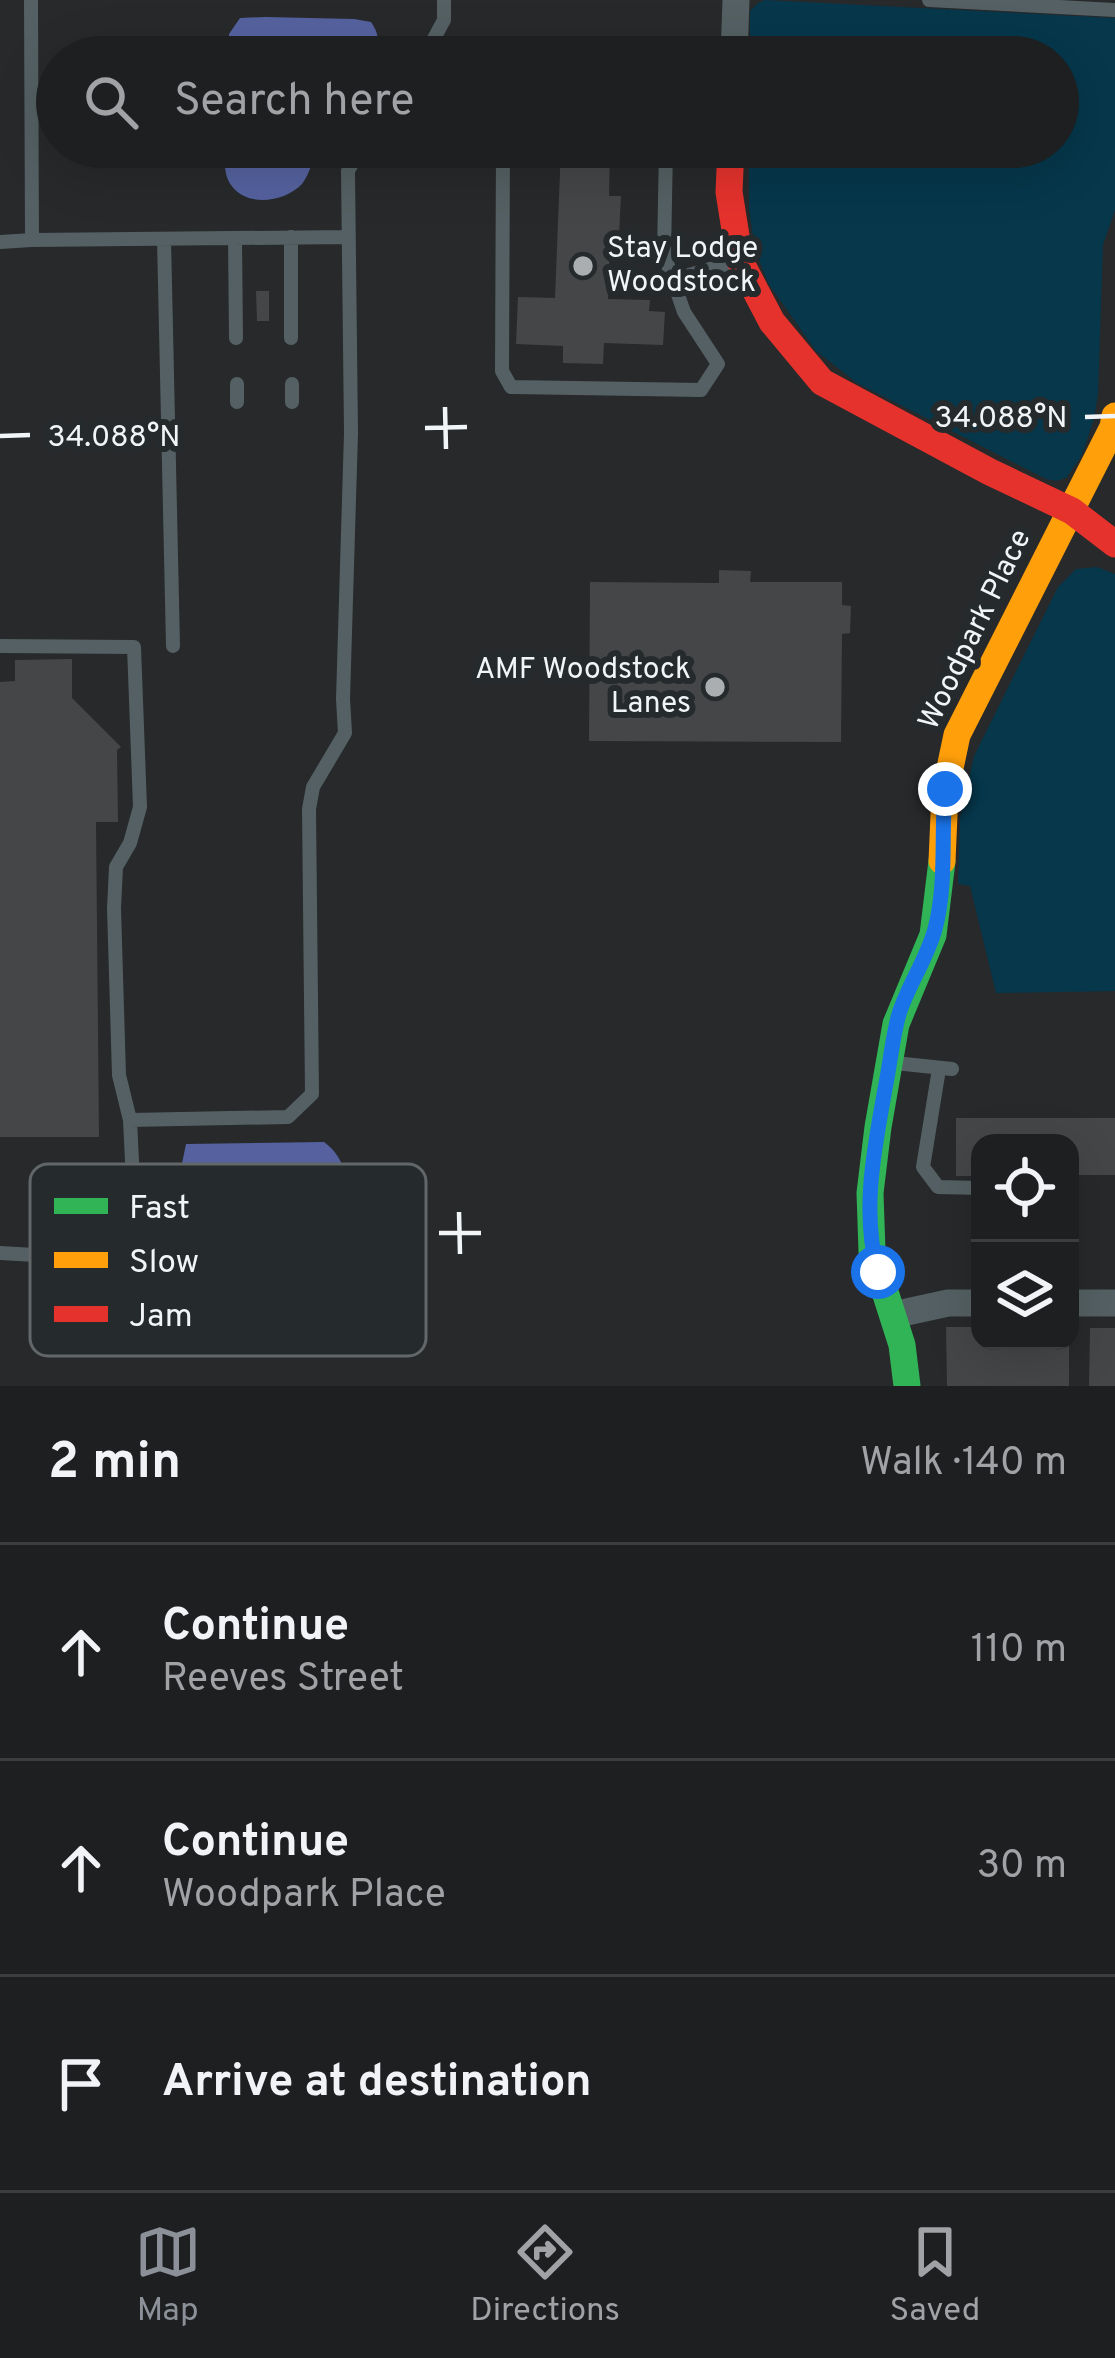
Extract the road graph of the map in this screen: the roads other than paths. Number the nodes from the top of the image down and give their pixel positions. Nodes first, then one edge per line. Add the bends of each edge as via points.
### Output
1 (31, 0) edge
2 (444, 0) edge
3 (736, 0) edge
4 (929, 0) edge
5 (1012, 2) edge
6 (1115, 10) edge
7 (435, 36) edge
8 (735, 36) edge
9 (350, 168) edge
10 (503, 168) edge
11 (666, 168) edge
12 (730, 168) edge
13 (291, 237) junction
14 (348, 237) junction
15 (164, 238) junction
16 (235, 238) junction
17 (32, 240) junction
18 (0, 242) edge
19 (740, 261) junction
20 (671, 280) junction
21 (236, 338) dead end
22 (291, 338) dead end
23 (237, 384) dead end
24 (292, 384) dead end
25 (292, 402) dead end
26 (237, 403) dead end
27 (1112, 431) edge
28 (1072, 511) junction
29 (1115, 519) edge
30 (1115, 544) edge
31 (0, 646) edge
32 (173, 646) dead end
33 (890, 1062) junction
34 (130, 1120) junction
35 (132, 1164) edge
36 (971, 1188) edge
37 (0, 1253) edge
38 (30, 1255) edge
39 (971, 1303) edge
40 (1079, 1303) edge
41 (1115, 1303) edge
42 (893, 1315) junction
43 (907, 1386) edge

1 - 17 lane
2 - 7 lane
3 - 8 street
4 - 5 lane
5 - 6 lane
9 - 14 lane
10 - 20 lane via 502,371 512,387 701,389 718,364
11 - 20 lane
12 - 19 street
13 - 14 lane
13 - 16 lane
13 - 22 lane
14 - 34 lane via 344,733 309,809 312,1094 288,1117
15 - 16 lane
15 - 17 lane
15 - 32 lane
16 - 21 lane
17 - 18 lane
19 - 20 lane
19 - 28 street via 772,322 822,382
23 - 26 lane
24 - 25 lane
27 - 28 street, Woodpark Place
28 - 29 street
28 - 30 street
28 - 33 street, Woodpark Place via 954,744 935,928 901,1008
31 - 34 lane via 134,647 140,807 116,867 114,908 119,1075
33 - 36 lane via 945,1069 923,1167 938,1187
33 - 42 street, Woodpark Place via 869,1224
34 - 35 lane
37 - 38 lane
39 - 42 street
40 - 41 street
42 - 43 street, Woodpark Place

